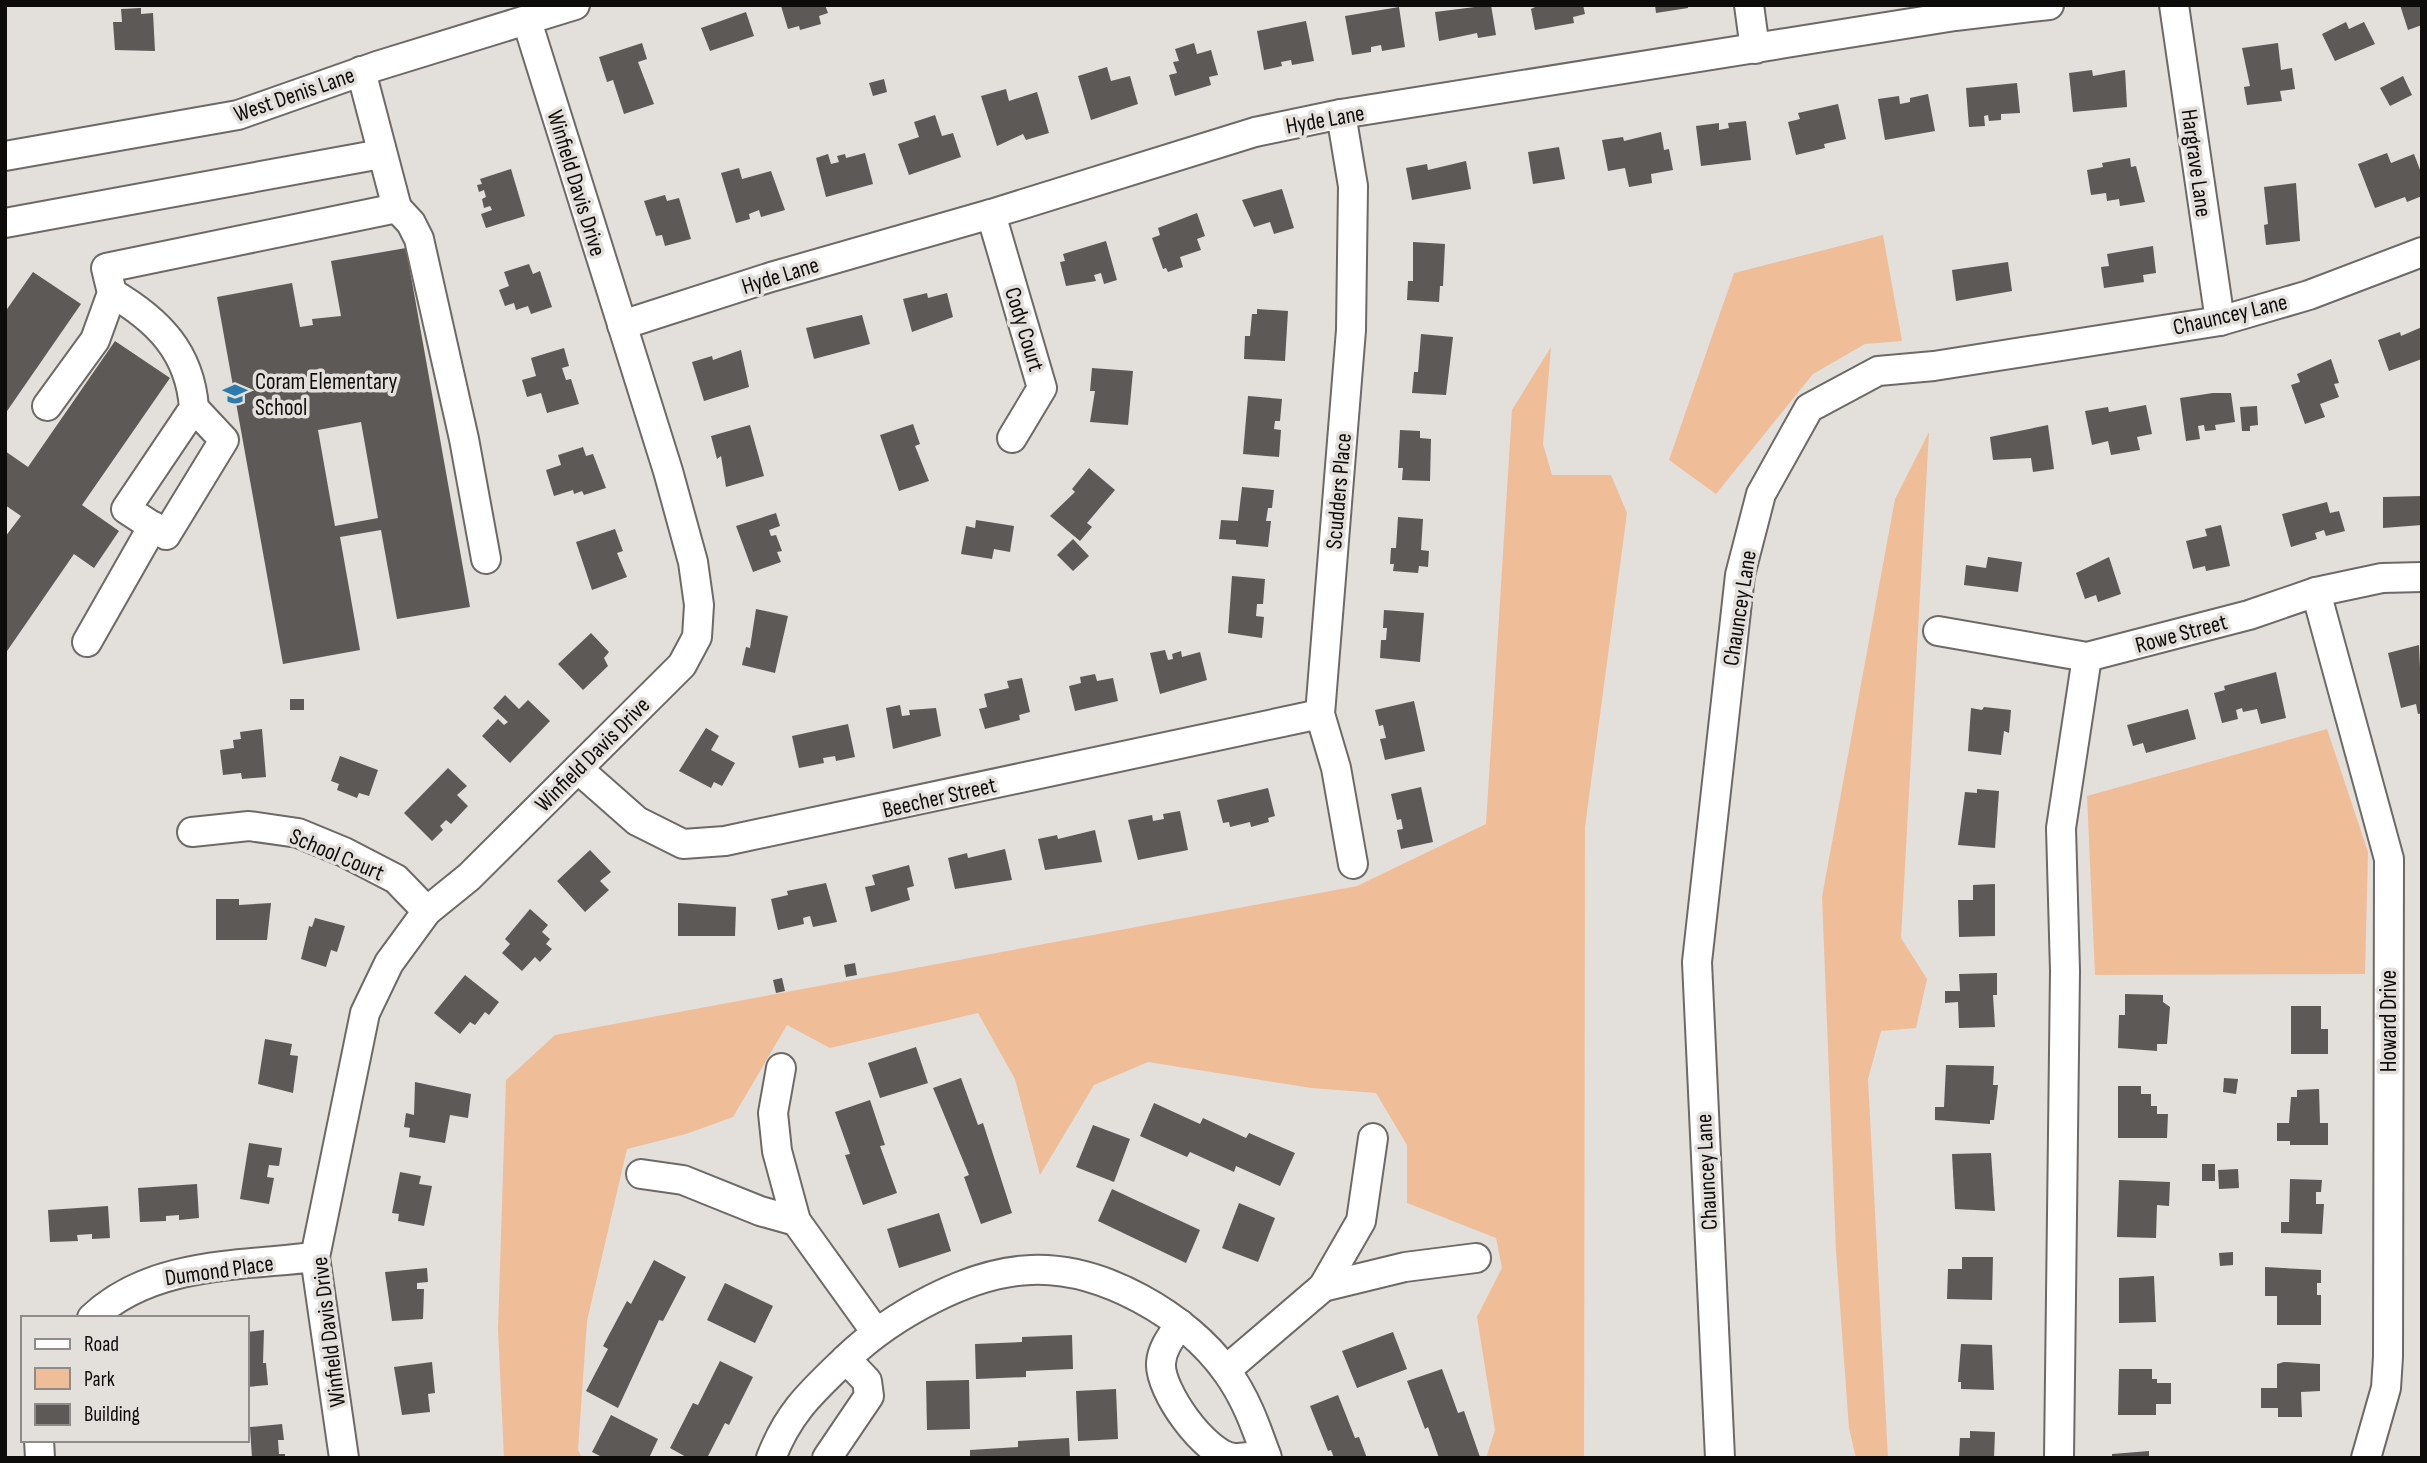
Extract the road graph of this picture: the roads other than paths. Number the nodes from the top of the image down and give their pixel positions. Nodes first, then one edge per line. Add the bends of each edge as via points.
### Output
1 (575, 5) edge
2 (1749, 5) edge
3 (2049, 5) edge
4 (2174, 5) edge
5 (527, 21) junction
6 (1755, 49) junction
7 (361, 71) junction
8 (1341, 114) junction
9 (381, 154) junction
10 (5, 156) edge
11 (397, 208) junction
12 (991, 214) junction
13 (5, 223) edge
14 (2422, 252) edge
15 (112, 293) junction
16 (2220, 321) junction
17 (622, 325) junction
18 (47, 406) dead end
19 (194, 408) junction
20 (1012, 438) dead end
21 (153, 526) junction
22 (486, 559) dead end
23 (2422, 577) edge
24 (2316, 592) junction
25 (1938, 631) dead end
26 (87, 642) dead end
27 (2087, 657) junction
28 (1320, 714) junction
29 (578, 769) junction
30 (192, 832) dead end
31 (1353, 864) dead end
32 (427, 911) junction
33 (781, 1068) dead end
34 (1373, 1138) dead end
35 (641, 1174) dead end
36 (796, 1221) junction
37 (315, 1257) junction
38 (1476, 1258) dead end
39 (1323, 1287) junction
40 (95, 1316) edge
41 (1180, 1324) junction
42 (875, 1331) junction
43 (846, 1359) junction
44 (1226, 1370) junction
45 (1267, 1456) edge
46 (2373, 1456) edge
47 (344, 1458) edge
48 (771, 1458) edge
49 (827, 1458) edge
50 (1720, 1458) edge
51 (2059, 1458) edge

1 - 5 street, West Denis Lane
2 - 6 street
3 - 6 street, Hyde Lane
4 - 16 street, Hargrave Lane
5 - 7 street, West Denis Lane
5 - 17 street, Winfield Davis Drive
6 - 8 street, Hyde Lane
7 - 9 street
7 - 10 street, West Denis Lane via 238,116
8 - 12 street, Hyde Lane via 1255,132
8 - 28 street, Scudders Place via 1353,186 1351,330
9 - 11 street
9 - 13 street
11 - 15 street via 106,268
11 - 22 street via 419,239
12 - 17 street, Hyde Lane
12 - 20 street, Cody Court via 1042,388
14 - 16 street, Chauncey Lane via 2309,295
15 - 18 street via 95,340
15 - 19 street via 163,329 177,348 192,388
16 - 50 street, Chauncey Lane via 1878,371 1809,408 1761,494 1740,575 1697,962
17 - 29 street, Winfield Davis Drive via 693,562 699,605 697,637 682,665
19 - 21 street via 126,509
19 - 21 street via 224,440 166,535
21 - 26 street
23 - 24 street, Rowe Street via 2382,578
24 - 27 street, Rowe Street via 2249,615
24 - 46 street, Howard Drive via 2389,859 2388,1357
25 - 27 street, Rowe Street
27 - 51 street via 2061,828 2065,971
28 - 29 street, Beecher Street via 724,841 683,844 637,821
28 - 31 street, Scudders Place via 1336,768
29 - 32 street, Winfield Davis Drive via 469,877
30 - 32 street, School Court via 250,826 298,832 396,879
32 - 37 street, Winfield Davis Drive via 389,963 365,1013
33 - 36 street via 773,1113 777,1151
34 - 39 street via 1361,1222
35 - 36 street via 683,1180
36 - 42 street
37 - 40 street, Dumond Place via 180,1272 143,1283
37 - 47 street, Winfield Davis Drive
38 - 39 street via 1405,1267
39 - 44 street
41 - 42 street via 1134,1294 1047,1270 1028,1270 965,1286
41 - 44 street
41 - 45 street via 1163,1350 1160,1366 1175,1404 1209,1447 1232,1458
42 - 43 street
43 - 48 street via 800,1404
43 - 49 street via 867,1381 869,1396
44 - 45 street

